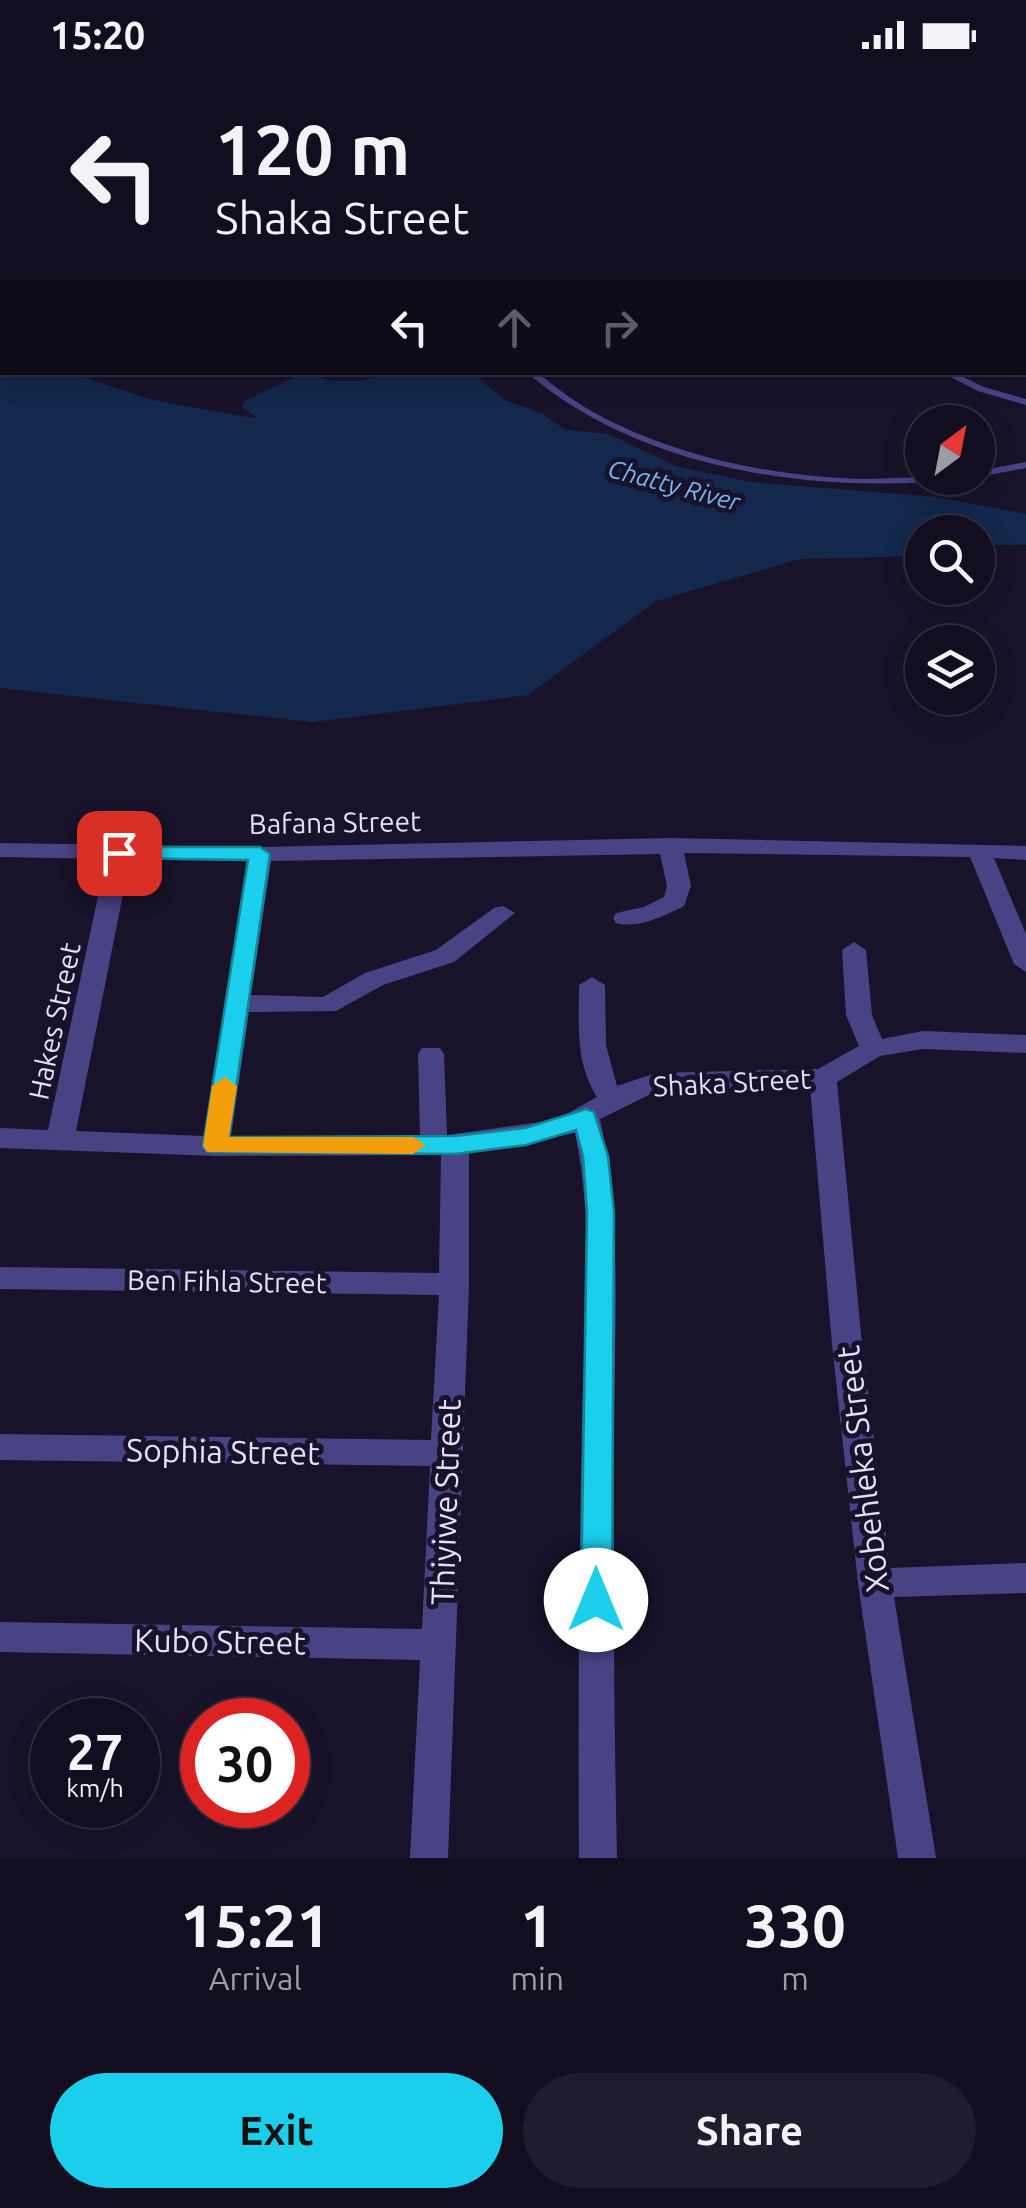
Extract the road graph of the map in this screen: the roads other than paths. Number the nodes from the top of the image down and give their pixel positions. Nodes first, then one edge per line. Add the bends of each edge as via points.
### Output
1 (534, 375) edge
2 (951, 375) edge
3 (1026, 402) edge
4 (1026, 465) edge
5 (995, 471) edge
6 (905, 478) edge
7 (670, 845) junction
8 (0, 850) edge
9 (979, 850) junction
10 (119, 853) junction
11 (1026, 853) edge
12 (260, 854) junction
13 (503, 913) dead end
14 (625, 918) dead end
15 (854, 950) dead end
16 (1026, 964) edge
17 (592, 985) dead end
18 (237, 1003) junction
19 (1026, 1044) edge
20 (874, 1049) junction
21 (431, 1054) dead end
22 (823, 1078) junction
23 (599, 1109) junction
24 (0, 1138) edge
25 (60, 1141) junction
26 (445, 1145) junction
27 (216, 1146) junction
28 (0, 1278) edge
29 (454, 1284) junction
30 (0, 1447) edge
31 (446, 1453) junction
32 (1026, 1578) edge
33 (875, 1583) junction
34 (0, 1636) edge
35 (439, 1645) junction
36 (429, 1858) edge
37 (598, 1858) edge
38 (917, 1858) edge

1 - 6 lane via 596,418 702,458 840,478
2 - 3 lane
4 - 5 lane
7 - 9 street, Bafana Street
7 - 12 street, Bafana Street
7 - 14 street via 679,886 675,900
8 - 10 street, Bafana Street
9 - 11 street, Bafana Street
9 - 16 street
10 - 12 street, Bafana Street
10 - 25 street, Hakes Street
12 - 18 street
13 - 18 street via 445,956 374,979 327,1005
15 - 20 street via 859,1015
17 - 23 street
18 - 27 street
19 - 20 street, Shaka Street via 923,1040
20 - 22 street, Shaka Street
21 - 26 street
22 - 23 street, Shaka Street via 689,1078 644,1086
22 - 33 street, Xobehleka Street
23 - 26 street, Shaka Street via 526,1136
23 - 37 street
24 - 25 street, Shaka Street
25 - 27 street, Shaka Street
26 - 27 street, Shaka Street
26 - 29 street, Thiyiwe Street
28 - 29 street, Ben Fihla Street
29 - 31 street, Thiyiwe Street
30 - 31 street, Sophia Street
31 - 35 street, Thiyiwe Street
32 - 33 street
33 - 38 street, Xobehleka Street
34 - 35 street, Kubo Street
35 - 36 street, Thiyiwe Street

